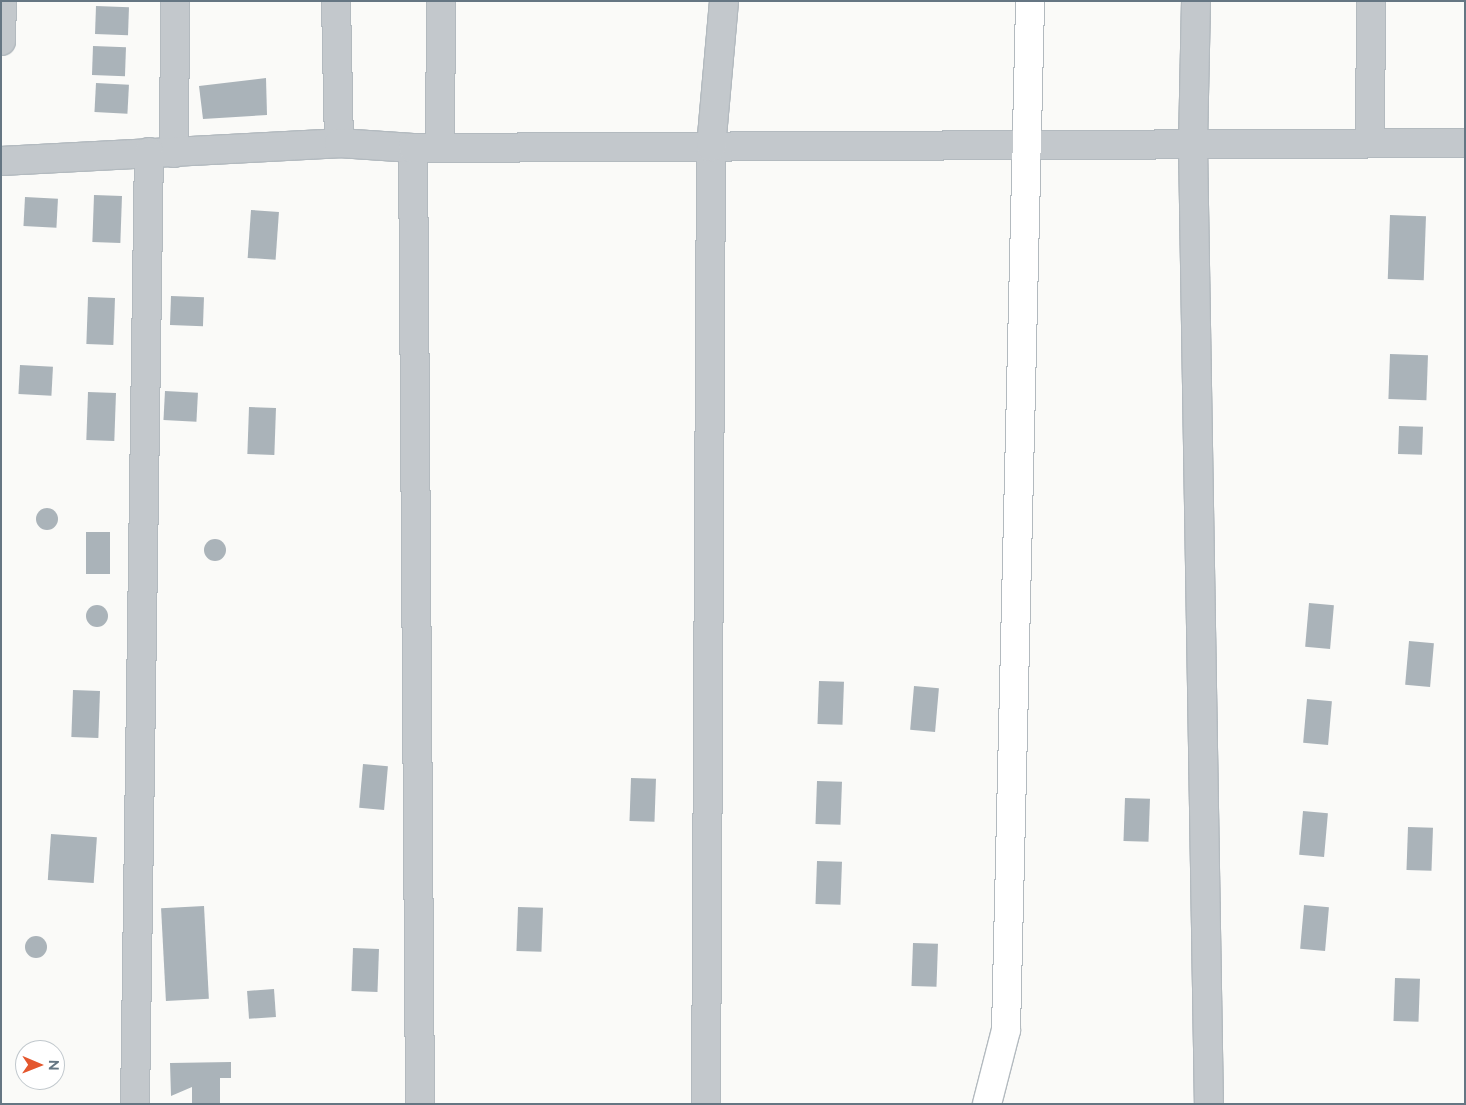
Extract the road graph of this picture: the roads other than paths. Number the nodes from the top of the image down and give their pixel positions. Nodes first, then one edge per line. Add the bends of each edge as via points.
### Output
1 (2, 1) edge
2 (175, 1) edge
3 (336, 1) edge
4 (441, 1) edge
5 (724, 1) edge
6 (1030, 1) edge
7 (1196, 1) edge
8 (1371, 1) edge
9 (1, 41) edge
10 (1465, 142) edge
11 (339, 143) junction
12 (1370, 143) junction
13 (1193, 144) junction
14 (1027, 145) junction
15 (711, 147) junction
16 (413, 148) junction
17 (440, 148) junction
18 (162, 152) junction
19 (1, 161) edge
20 (983, 1102) edge
21 (135, 1104) edge
22 (420, 1104) edge
23 (706, 1104) edge
24 (1209, 1104) edge

1 - 9 street
2 - 18 street
3 - 11 street
4 - 17 street
5 - 15 street
6 - 14 street
7 - 13 street
8 - 12 street
10 - 12 street
11 - 16 street
11 - 18 street
12 - 13 street
13 - 14 street
13 - 24 street
14 - 15 street
14 - 20 street via 1006,1030
15 - 17 street
15 - 23 street
16 - 17 street
16 - 22 street
18 - 19 street
18 - 21 street

